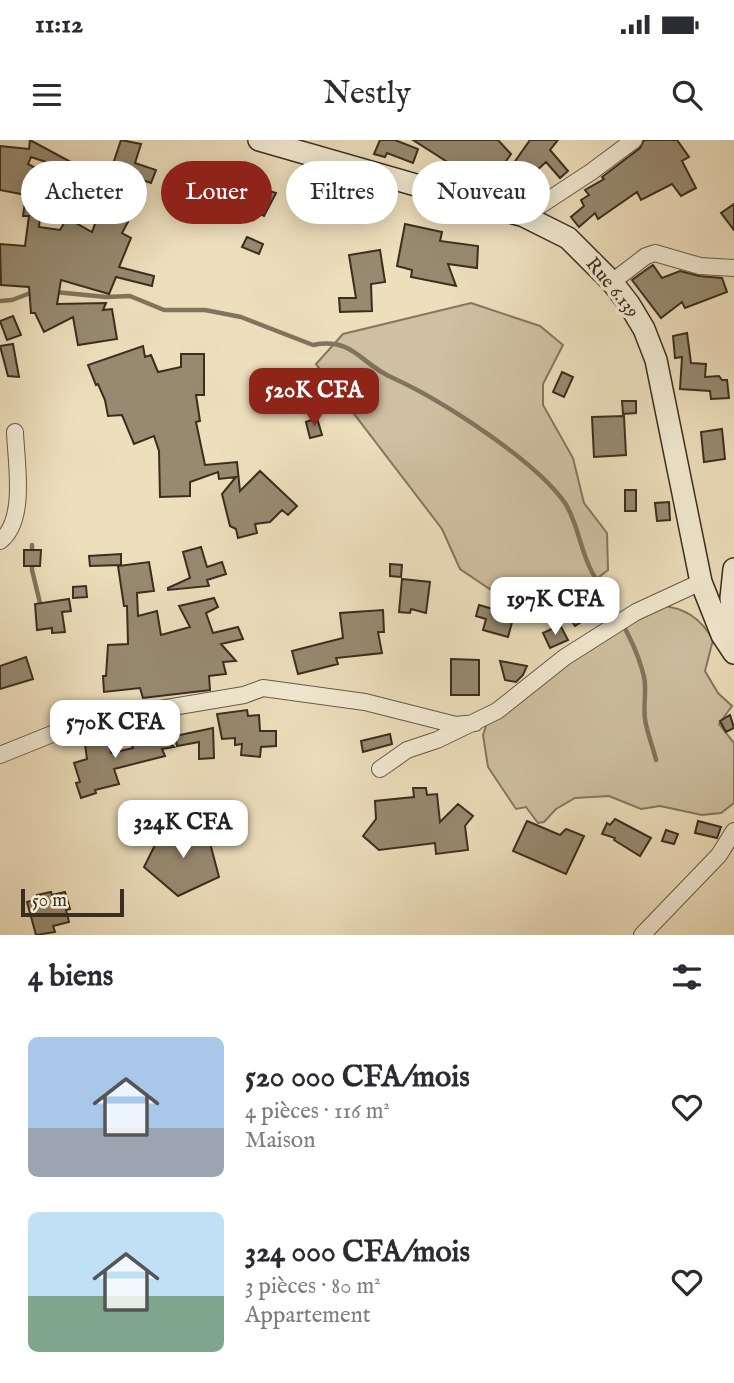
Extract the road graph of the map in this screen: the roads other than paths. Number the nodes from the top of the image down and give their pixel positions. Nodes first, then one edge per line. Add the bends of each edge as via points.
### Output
1 (259, 140) edge
2 (634, 140) edge
3 (312, 148) edge
4 (412, 180) edge
5 (550, 199) edge
6 (540, 224) edge
7 (734, 268) edge
8 (612, 282) junction
9 (15, 432) dead end
10 (0, 541) edge
11 (734, 569) edge
12 (701, 582) junction
13 (734, 628) edge
14 (734, 653) edge
15 (475, 723) junction
16 (0, 755) edge
17 (380, 769) dead end
18 (734, 831) edge
19 (642, 935) edge

1 - 3 street, Rue 6.139
2 - 5 street
3 - 4 street, Rue 6.139
6 - 8 street, Rue 6.139 via 568,238
7 - 8 street via 700,266 655,253
8 - 12 street, Rue 6.139 via 644,329 656,360
9 - 10 street via 17,504 9,533
11 - 13 street
12 - 14 street, Rue 6.139
12 - 15 street via 636,612
15 - 16 street via 456,725 365,702 263,688 62,730
15 - 17 street via 407,750
18 - 19 street via 719,855

